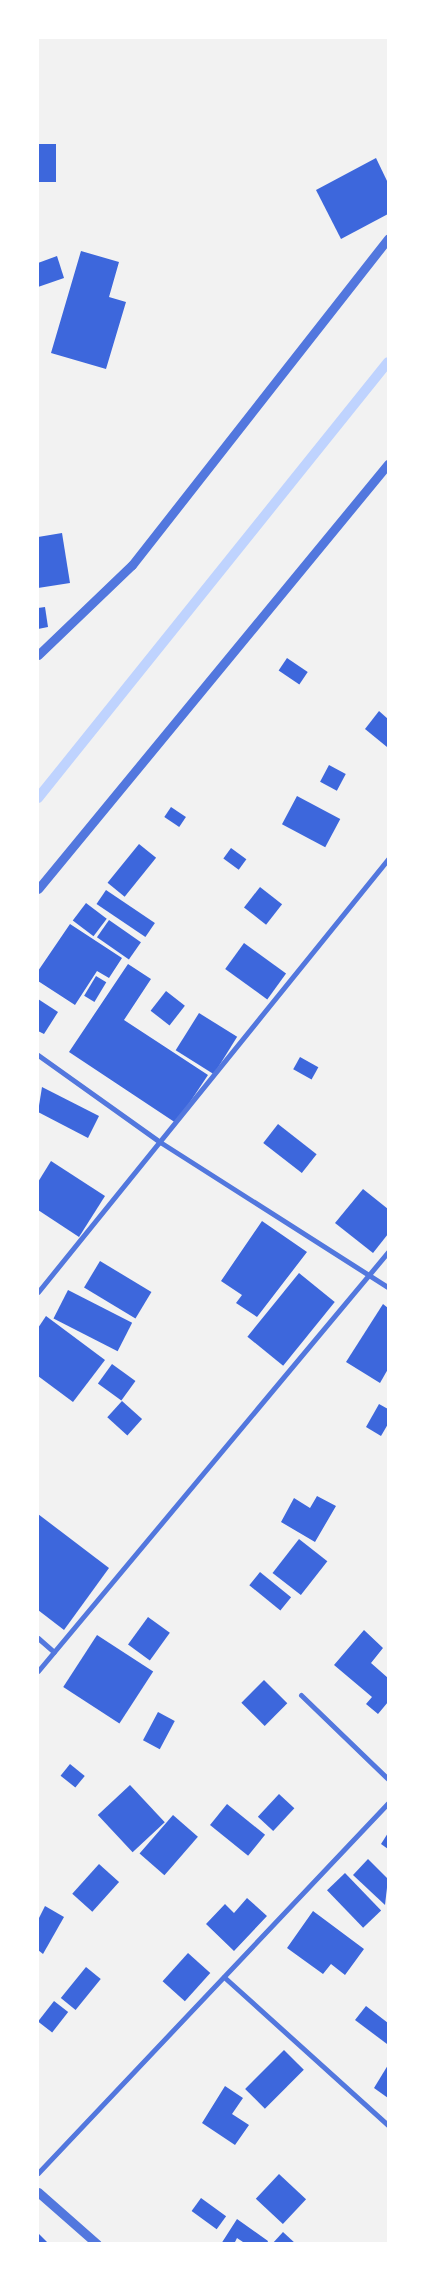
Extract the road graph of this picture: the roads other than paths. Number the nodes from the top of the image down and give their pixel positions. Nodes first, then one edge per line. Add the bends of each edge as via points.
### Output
1 (388, 238) edge
2 (388, 464) edge
3 (38, 655) edge
4 (388, 859) edge
5 (38, 889) edge
6 (38, 1055) edge
7 (160, 1142) junction
8 (388, 1252) edge
9 (370, 1274) junction
10 (388, 1287) edge
11 (38, 1292) edge
12 (38, 1638) edge
13 (54, 1652) junction
14 (38, 1671) edge
15 (302, 1695) dead end
16 (388, 1779) edge
17 (388, 1803) edge
18 (224, 1977) junction
19 (388, 2126) edge
20 (38, 2173) edge
21 (38, 2192) edge
22 (96, 2244) edge

1 - 3 street via 132,564
2 - 5 street
4 - 7 street
6 - 7 street
7 - 9 street
7 - 11 street
8 - 9 street
9 - 10 street
9 - 13 street
12 - 13 street
13 - 14 street
15 - 16 street
17 - 18 street
18 - 19 street
18 - 20 street
21 - 22 street

